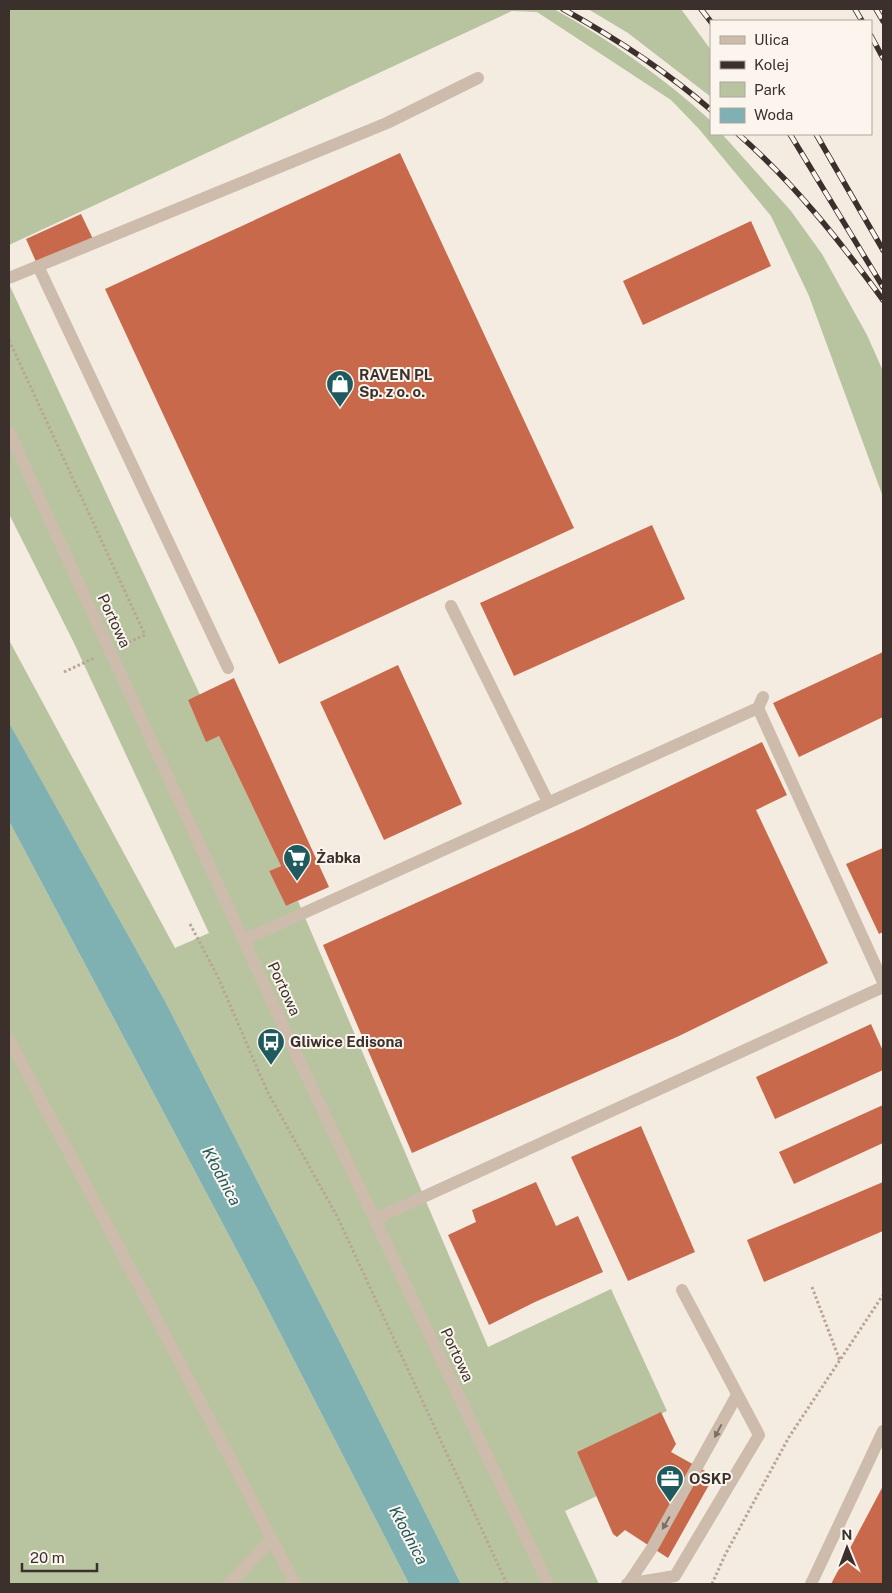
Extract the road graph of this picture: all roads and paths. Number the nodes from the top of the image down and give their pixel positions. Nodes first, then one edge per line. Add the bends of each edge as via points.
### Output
1 (478, 78) dead end
2 (38, 266) junction
3 (9, 278) edge
4 (9, 340) edge
5 (9, 432) edge
6 (451, 606) dead end
7 (144, 635) dead end
8 (110, 650) junction
9 (228, 668) dead end
10 (64, 672) dead end
11 (548, 802) junction
12 (190, 924) dead end
13 (244, 940) junction
14 (883, 982) edge
15 (883, 987) edge
16 (9, 1039) edge
17 (375, 1219) junction
18 (812, 1287) dead end
19 (682, 1290) dead end
20 (883, 1295) edge
21 (878, 1303) junction
22 (883, 1303) edge
23 (840, 1362) junction
24 (738, 1395) junction
25 (883, 1431) edge
26 (272, 1539) junction
27 (229, 1584) edge
28 (295, 1584) edge
29 (507, 1584) edge
30 (548, 1584) edge
31 (628, 1584) edge
32 (712, 1584) edge
33 (811, 1584) edge

1 - 2 street via 387,122
2 - 3 street
2 - 9 street
4 - 7 path
5 - 8 street, Portowa
6 - 11 street
8 - 10 path
8 - 13 street, Portowa
11 - 13 street
11 - 14 street via 761,703
12 - 29 path via 218,976 267,1091 336,1216
13 - 17 street, Portowa
15 - 17 street
16 - 26 street
17 - 30 street, Portowa
18 - 23 path
19 - 24 street
20 - 21 path
21 - 22 path
21 - 23 path
23 - 32 path via 789,1437
24 -> 31 street via 652,1548
24 - 31 street via 759,1435 675,1576
25 - 33 street
26 - 27 street
26 - 28 street

